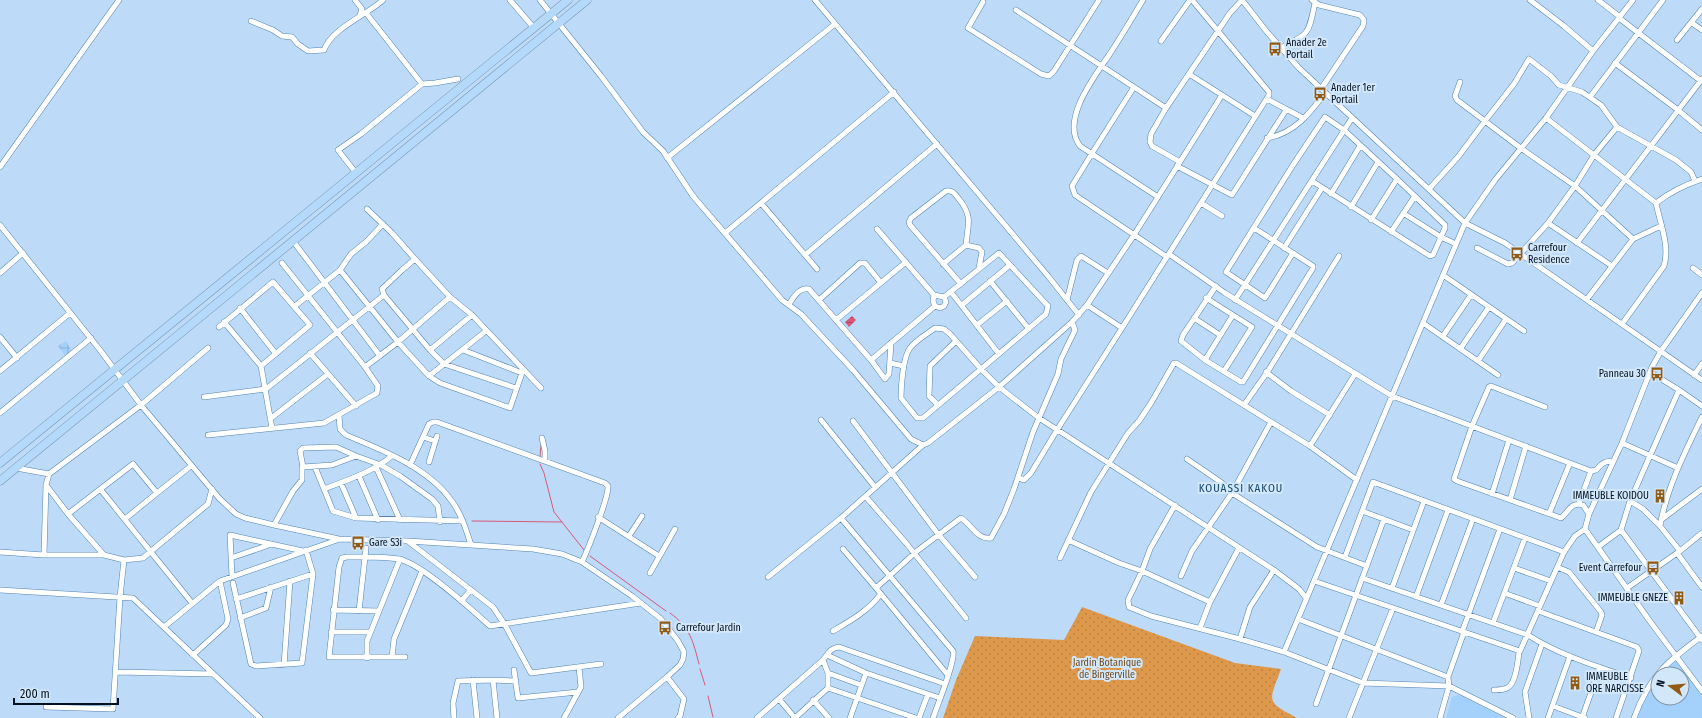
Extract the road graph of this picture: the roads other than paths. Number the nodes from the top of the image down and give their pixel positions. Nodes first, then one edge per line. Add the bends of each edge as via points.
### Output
1 (119, 0) edge
2 (355, 0) edge
3 (383, 0) edge
4 (510, 0) edge
5 (540, 0) edge
6 (568, 0) edge
7 (587, 0) edge
8 (815, 0) edge
9 (1099, 0) edge
10 (1143, 0) edge
11 (1191, 0) edge
12 (1242, 0) edge
13 (1530, 0) edge
14 (1598, 0) edge
15 (1633, 0) edge
16 (1663, 0) edge
17 (984, 2) dead end
18 (1313, 2) edge
19 (1702, 9) edge
20 (1016, 10) dead end
21 (366, 13) junction
22 (551, 14) junction
23 (360, 15) junction
24 (1619, 18) junction
25 (251, 22) dead end
26 (1692, 22) junction
27 (558, 23) junction
28 (835, 24) junction
29 (534, 28) junction
30 (1702, 30) edge
31 (1219, 31) junction
32 (1638, 33) junction
33 (1678, 40) dead end
34 (1161, 41) dead end
35 (1070, 46) junction
36 (1282, 48) junction
37 (1593, 51) junction
38 (1615, 63) junction
39 (1101, 66) junction
40 (1189, 74) junction
41 (458, 79) dead end
42 (1701, 80) edge
43 (1460, 82) dead end
44 (422, 84) junction
45 (1134, 87) junction
46 (1567, 87) junction
47 (1323, 91) junction
48 (894, 92) junction
49 (1222, 96) junction
50 (1590, 97) junction
51 (1268, 99) junction
52 (1166, 108) junction
53 (1286, 110) junction
54 (1678, 110) junction
55 (1255, 116) junction
56 (1303, 118) junction
57 (1352, 118) junction
58 (1546, 118) junction
59 (1484, 120) junction
60 (1617, 127) junction
61 (1344, 130) junction
62 (1702, 130) edge
63 (1268, 138) junction
64 (937, 144) junction
65 (1650, 145) junction
66 (1360, 146) junction
67 (1522, 149) junction
68 (1093, 153) junction
69 (1594, 155) junction
70 (667, 158) junction
71 (1378, 162) junction
72 (1179, 164) junction
73 (0, 166) edge
74 (356, 173) junction
75 (1397, 179) junction
76 (1626, 179) junction
77 (1702, 179) edge
78 (1695, 181) junction
79 (1312, 182) junction
80 (1212, 186) junction
81 (1575, 186) junction
82 (1322, 188) junction
83 (1429, 189) junction
84 (1331, 194) junction
85 (1415, 196) junction
86 (1158, 197) junction
87 (1201, 202) junction
88 (1656, 203) junction
89 (761, 204) junction
90 (1351, 207) junction
91 (367, 209) dead end
92 (1602, 211) junction
93 (1403, 213) junction
94 (1222, 216) dead end
95 (1371, 220) junction
96 (1465, 222) junction
97 (1548, 223) junction
98 (383, 224) junction
99 (0, 225) edge
100 (1661, 226) junction
101 (1254, 228) junction
102 (877, 229) dead end
103 (1391, 232) junction
104 (725, 233) junction
105 (1134, 235) junction
106 (1441, 237) junction
107 (1633, 239) junction
108 (1274, 241) junction
109 (293, 242) junction
110 (1578, 243) junction
111 (1456, 244) junction
112 (966, 245) junction
113 (1284, 248) junction
114 (1477, 248) dead end
115 (23, 253) junction
116 (1521, 253) junction
117 (805, 254) junction
118 (1293, 254) junction
119 (1168, 255) junction
120 (1339, 256) dead end
121 (415, 259) junction
122 (282, 262) dead end
123 (906, 262) junction
124 (943, 264) junction
125 (1010, 264) junction
126 (1612, 266) junction
127 (817, 268) dead end
128 (979, 268) junction
129 (1693, 268) dead end
130 (340, 270) junction
131 (0, 273) edge
132 (1108, 273) junction
133 (1443, 275) junction
134 (1702, 275) edge
135 (990, 281) junction
136 (325, 283) junction
137 (881, 283) junction
138 (961, 284) junction
139 (1245, 285) junction
140 (1216, 286) junction
141 (951, 292) junction
142 (1702, 293) edge
143 (384, 295) junction
144 (934, 295) junction
145 (1471, 295) junction
146 (308, 296) junction
147 (450, 297) junction
148 (944, 297) junction
149 (1206, 298) junction
150 (1587, 299) junction
151 (819, 300) junction
152 (1067, 300) junction
153 (1235, 300) junction
154 (1007, 301) junction
155 (789, 304) junction
156 (962, 305) junction
157 (1087, 305) junction
158 (295, 306) junction
159 (370, 306) junction
160 (935, 306) junction
161 (1489, 307) junction
162 (240, 308) junction
163 (70, 313) junction
164 (472, 315) junction
165 (1079, 315) junction
166 (1233, 315) junction
167 (1194, 318) junction
168 (353, 319) junction
169 (1506, 319) junction
170 (836, 320) junction
171 (224, 322) junction
172 (1072, 322) junction
173 (1423, 323) junction
174 (1622, 324) junction
175 (977, 325) junction
176 (1279, 326) junction
177 (219, 327) dead end
178 (1122, 328) junction
179 (413, 329) junction
180 (1029, 329) junction
181 (337, 331) junction
182 (486, 331) junction
183 (1524, 331) dead end
184 (1290, 333) junction
185 (1220, 335) junction
186 (1443, 336) junction
187 (0, 337) edge
188 (91, 338) junction
189 (956, 341) junction
190 (398, 342) junction
191 (891, 343) junction
192 (208, 348) dead end
193 (1460, 349) junction
194 (430, 350) junction
195 (463, 350) junction
196 (1661, 352) junction
197 (310, 353) junction
198 (276, 354) junction
199 (999, 354) junction
200 (380, 356) junction
201 (17, 358) junction
202 (871, 360) junction
203 (1205, 360) junction
204 (1478, 361) junction
205 (890, 363) junction
206 (444, 364) junction
207 (1702, 364) edge
208 (261, 366) junction
209 (904, 366) junction
210 (365, 367) junction
211 (115, 369) junction
212 (981, 370) junction
213 (0, 371) edge
214 (1224, 371) junction
215 (1266, 372) junction
216 (1650, 372) junction
217 (328, 374) junction
218 (1355, 374) junction
219 (1498, 375) dead end
220 (1694, 375) junction
221 (429, 376) junction
222 (124, 380) junction
223 (1702, 380) edge
224 (999, 387) junction
225 (516, 388) junction
226 (541, 388) dead end
227 (266, 389) junction
228 (1679, 390) junction
229 (1392, 396) junction
230 (204, 398) dead end
231 (141, 405) junction
232 (938, 405) junction
233 (1244, 405) junction
234 (356, 406) junction
235 (1702, 406) edge
236 (1545, 408) dead end
237 (0, 413) edge
238 (339, 414) junction
239 (1330, 415) junction
240 (1702, 417) edge
241 (1039, 418) junction
242 (270, 419) junction
243 (822, 420) dead end
244 (853, 421) dead end
245 (1271, 422) junction
246 (1472, 426) junction
247 (272, 428) junction
248 (1057, 430) junction
249 (208, 435) dead end
250 (423, 436) junction
251 (542, 438) dead end
252 (1509, 440) junction
253 (1622, 443) junction
254 (923, 445) junction
255 (1310, 446) junction
256 (1526, 446) junction
257 (356, 456) junction
258 (392, 456) junction
259 (1649, 456) junction
260 (1188, 459) dead end
261 (545, 461) junction
262 (429, 462) dead end
263 (1613, 462) junction
264 (0, 463) edge
265 (1570, 463) junction
266 (1110, 464) junction
267 (410, 465) junction
268 (191, 466) junction
269 (302, 466) junction
270 (378, 466) junction
271 (315, 467) junction
272 (16, 468) junction
273 (1678, 468) junction
274 (1591, 471) junction
275 (49, 474) junction
276 (892, 474) junction
277 (359, 476) junction
278 (1018, 478) junction
279 (1357, 480) junction
280 (0, 481) edge
281 (341, 483) junction
282 (46, 485) junction
283 (875, 487) junction
284 (212, 489) junction
285 (324, 489) junction
286 (1702, 489) edge
287 (101, 490) junction
288 (157, 493) junction
289 (1232, 493) junction
290 (1492, 494) junction
291 (866, 497) junction
292 (1510, 500) junction
293 (1424, 501) junction
294 (1630, 501) junction
295 (1579, 503) junction
296 (1175, 505) junction
297 (1448, 510) junction
298 (1362, 511) junction
299 (68, 514) junction
300 (1550, 514) junction
301 (1589, 514) junction
302 (642, 516) dead end
303 (598, 517) junction
304 (356, 518) junction
305 (842, 518) junction
306 (126, 519) junction
307 (1384, 519) junction
308 (1473, 519) junction
309 (1662, 519) junction
310 (378, 520) junction
311 (400, 520) junction
312 (463, 521) junction
313 (440, 522) junction
314 (274, 526) junction
315 (1660, 526) junction
316 (1209, 528) junction
317 (675, 529) dead end
318 (1500, 529) junction
319 (1413, 530) junction
320 (1584, 530) junction
321 (1621, 530) junction
322 (1702, 533) edge
323 (938, 534) junction
324 (629, 536) junction
325 (1525, 538) junction
326 (339, 539) junction
327 (1068, 540) junction
328 (408, 541) junction
329 (272, 544) junction
330 (471, 545) junction
331 (1598, 547) junction
332 (366, 548) dead end
333 (1239, 548) junction
334 (843, 549) dead end
335 (305, 551) junction
336 (1326, 551) junction
337 (0, 552) edge
338 (150, 552) junction
339 (1564, 552) junction
340 (1678, 552) junction
341 (914, 554) junction
342 (44, 555) junction
343 (104, 556) junction
344 (659, 556) junction
345 (231, 558) junction
346 (365, 558) junction
347 (1060, 558) dead end
348 (1345, 558) junction
349 (400, 559) junction
350 (124, 560) junction
351 (582, 562) junction
352 (1367, 566) junction
353 (1557, 567) junction
354 (1514, 568) junction
355 (1274, 570) junction
356 (422, 571) junction
357 (1142, 571) junction
358 (1651, 571) junction
359 (650, 573) dead end
360 (313, 574) junction
361 (889, 575) junction
362 (232, 576) junction
363 (1181, 576) dead end
364 (768, 577) dead end
365 (975, 577) dead end
366 (1362, 578) junction
367 (220, 581) junction
368 (290, 581) junction
369 (1314, 581) junction
370 (1551, 582) junction
371 (233, 583) dead end
372 (271, 587) junction
373 (1702, 587) edge
374 (876, 588) junction
375 (1392, 588) junction
376 (1627, 588) junction
377 (0, 590) edge
378 (471, 590) junction
379 (1504, 593) junction
380 (880, 595) junction
381 (1356, 595) junction
382 (120, 597) junction
383 (1416, 597) junction
384 (1306, 598) junction
385 (236, 599) junction
386 (461, 601) junction
387 (1210, 602) junction
388 (192, 603) junction
389 (641, 603) junction
390 (1441, 605) junction
391 (1393, 608) junction
392 (1539, 608) junction
393 (333, 610) junction
394 (359, 611) junction
395 (379, 611) junction
396 (1468, 615) junction
397 (240, 618) junction
398 (966, 618) dead end
399 (1298, 619) junction
400 (1493, 623) junction
401 (504, 625) junction
402 (164, 627) junction
403 (1200, 628) junction
404 (833, 631) dead end
405 (331, 632) junction
406 (370, 632) junction
407 (1463, 632) junction
408 (1596, 632) junction
409 (1341, 636) junction
410 (1528, 636) junction
411 (1701, 638) edge
412 (1240, 639) junction
413 (1542, 644) junction
414 (1376, 650) junction
415 (1284, 652) junction
416 (1519, 652) junction
417 (193, 655) junction
418 (827, 655) junction
419 (1675, 655) junction
420 (1570, 656) junction
421 (392, 657) junction
422 (405, 657) dead end
423 (367, 658) junction
424 (823, 660) junction
425 (601, 664) dead end
426 (284, 665) junction
427 (579, 667) junction
428 (1600, 668) junction
429 (514, 670) dead end
430 (1329, 670) junction
431 (116, 672) junction
432 (828, 672) junction
433 (866, 673) junction
434 (213, 674) junction
435 (947, 674) junction
436 (667, 677) junction
437 (1448, 677) junction
438 (1631, 678) junction
439 (473, 680) junction
440 (493, 680) junction
441 (516, 681) junction
442 (1363, 683) junction
443 (945, 684) junction
444 (861, 685) junction
445 (1449, 686) junction
446 (828, 688) junction
447 (1494, 690) dead end
448 (1702, 691) edge
449 (578, 692) junction
450 (928, 694) junction
451 (857, 698) junction
452 (940, 698) junction
453 (779, 699) junction
454 (814, 700) junction
455 (1316, 704) dead end
456 (1552, 706) junction
457 (46, 707) dead end
458 (260, 718) edge
459 (454, 718) edge
460 (477, 718) edge
461 (498, 718) edge
462 (564, 718) edge
463 (618, 718) edge
464 (678, 718) edge
465 (757, 718) edge
466 (795, 718) edge
467 (829, 718) edge
468 (850, 718) edge
469 (916, 718) edge
470 (919, 718) edge
471 (933, 718) edge
472 (1351, 718) edge
473 (1440, 718) edge
474 (1513, 718) edge
475 (1529, 718) edge
476 (1548, 718) edge
477 (1583, 718) edge
478 (1616, 718) edge
479 (1634, 718) edge

1 - 73 street
2 - 23 street via 362,9
3 - 21 street
4 - 29 street
5 - 22 street
6 - 22 highway
7 - 27 highway
8 - 28 street
9 - 35 street
10 - 39 street
11 - 31 street
11 - 34 street
12 - 31 street
12 - 36 street
13 - 37 street
14 - 24 street
15 - 24 street
16 - 32 street
17 - 35 street via 968,28 1041,74 1049,76
18 - 36 street via 1309,30
18 - 47 street via 1360,15 1364,20
19 - 26 street
20 - 35 street
21 - 23 street
21 - 44 street
22 - 27 street
22 - 29 highway
23 - 25 street via 326,44 324,50 312,52 304,50 292,37 282,36
24 - 32 street
24 - 37 street
26 - 30 street
26 - 33 street
27 - 70 street via 643,132
27 - 109 highway
28 - 48 street
28 - 70 street
29 - 74 highway
31 - 40 street
31 - 51 street via 1269,92
32 - 38 street
32 - 42 street
35 - 39 street
36 - 47 street
37 - 46 street
38 - 50 street
38 - 54 street
39 - 45 street
39 - 68 street via 1082,96 1075,125 1076,141
40 - 49 street
40 - 52 street
41 - 44 street
42 - 54 street
43 - 59 street via 1455,96 1457,100
44 - 74 street via 338,150
45 - 52 street
45 - 68 street
46 - 50 street
46 - 58 street
46 - 59 street via 1559,85 1529,59 1514,84
47 - 56 street via 1312,111
47 - 57 street
48 - 64 street
48 - 89 street
49 - 55 street
49 - 72 street
50 - 60 street via 1600,105
51 - 53 street
51 - 55 street
52 - 72 street via 1151,134 1150,142
53 - 56 street
53 - 63 street
54 - 62 street
54 - 65 street
55 - 80 street
56 - 63 street via 1287,133
57 - 61 street
57 - 83 street
58 - 67 street
58 - 69 street
59 - 67 street
59 - 83 street via 1458,157
60 - 65 street
60 - 69 street
61 - 66 street
61 - 79 street
61 - 101 street via 1328,117 1323,118
63 - 80 street via 1232,195
64 - 117 street
64 - 152 street
65 - 76 street
65 - 78 street via 1691,172
66 - 71 street
66 - 84 street
67 - 81 street
67 - 96 street
68 - 86 street
68 - 105 street via 1072,186 1075,195
69 - 76 street
69 - 81 street
70 - 104 street via 693,196
71 - 75 street
71 - 90 street
72 - 80 street
72 - 86 street
74 - 211 highway
75 - 85 street
75 - 95 street
76 - 88 street
76 - 92 street
77 - 78 street
78 - 88 street via 1684,184
79 - 82 street
79 - 108 street
80 - 87 street
81 - 92 street
81 - 97 street
82 - 84 street
82 - 113 street
83 - 96 street
84 - 90 street
85 - 93 street
85 - 106 street via 1445,225
86 - 105 street
87 - 94 street
87 - 119 street
88 - 100 street
89 - 104 street
89 - 117 street
90 - 95 street
91 - 98 street
92 - 107 street
92 - 110 street
93 - 103 street
93 - 106 street
95 - 103 street
96 - 111 street
96 - 116 street
97 - 110 street
97 - 116 street
98 - 121 street
98 - 130 street via 351,254
99 - 115 street
100 - 107 street
100 - 174 street via 1667,253 1664,266
101 - 108 street
101 - 139 street via 1226,271
102 - 123 street
103 - 106 street via 1432,256
104 - 155 street via 782,300
105 - 119 street
105 - 132 street
106 - 111 street
107 - 126 street
108 - 113 street
108 - 139 street
109 - 136 street
109 - 222 highway
110 - 126 street
111 - 133 street
112 - 124 street
112 - 124 street via 969,217 967,209 954,192 946,190 909,222
112 - 128 street via 980,248 982,252
113 - 118 street
114 - 116 street via 1511,265
115 - 131 street
115 - 163 street
116 - 150 street
117 - 127 street
118 - 139 street via 1265,298
118 - 176 street via 1313,266 1313,271
119 - 140 street
119 - 178 street
120 - 184 street
121 - 143 street via 382,289
121 - 147 street
122 - 146 street
123 - 137 street
123 - 144 street
124 - 138 street
125 - 128 street via 997,253
125 - 135 street
125 - 180 street via 1048,306 1046,314
126 - 150 street
128 - 138 street
129 - 134 street
130 - 136 street
130 - 159 street
132 - 152 street via 1081,256 1077,260
132 - 157 street
133 - 145 street
133 - 173 street
135 - 154 street
135 - 156 street
136 - 146 street
136 - 168 street
137 - 151 street via 865,263 860,263
137 - 170 street
138 - 141 street
139 - 153 street
140 - 149 street
140 - 153 street
141 - 148 street
141 - 156 street
142 - 196 street
143 - 159 street
143 - 179 street
144 - 148 street
144 - 160 street
145 - 161 street
145 - 186 street
146 - 158 street
146 - 181 street
147 - 164 street
147 - 179 street
148 - 160 street via 946,302 943,307
149 - 166 street
149 - 167 street
150 - 174 street
151 - 155 street via 811,290 805,288 800,290
151 - 170 street
152 - 165 street
153 - 176 street
154 - 175 street
154 - 180 street
155 - 254 street via 853,370 911,439
156 - 175 street
157 - 165 street
157 - 178 street
158 - 162 street via 273,282
158 - 198 street via 310,325
159 - 168 street
159 - 190 street
160 - 191 street
161 - 169 street
161 - 193 street
162 - 171 street
162 - 198 street
163 - 188 street
163 - 201 street
164 - 182 street
164 - 194 street
165 - 172 street
166 - 185 street
166 - 214 street via 1252,327
167 - 185 street
167 - 203 street via 1181,341
168 - 181 street
168 - 200 street
169 - 183 street
169 - 204 street
170 - 202 street
171 - 177 street
171 - 208 street
172 - 224 street
172 - 241 street via 1075,330 1062,354 1058,374
173 - 186 street
173 - 229 street
174 - 196 street
175 - 199 street
176 - 184 street
176 - 214 street via 1243,382
178 - 248 street
179 - 190 street
179 - 194 street
180 - 199 street
181 - 197 street
181 - 210 street
182 - 195 street
182 - 226 street
184 - 215 street
184 - 218 street
185 - 203 street
186 - 193 street
187 - 201 street
188 - 211 street
188 - 237 street
189 - 209 street via 947,331 935,328 910,348
189 - 212 street
189 - 232 street via 930,366 929,396
190 - 200 street
190 - 221 street
191 - 202 street
191 - 205 street
192 - 231 street
193 - 204 street
194 - 206 street
195 - 206 street
195 - 225 street via 522,373
196 - 216 street
196 - 220 street
197 - 217 street
197 - 227 street
198 - 208 street
199 - 212 street
200 - 210 street
201 - 213 street
202 - 205 street via 885,379 889,374
203 - 214 street
204 - 219 street
205 - 209 street
206 - 221 street
206 - 225 street
207 - 220 street
208 - 227 street
209 - 232 street via 902,401 916,418 923,418
210 - 234 street via 378,386 377,393
211 - 222 street
211 - 264 highway
212 - 224 street
212 - 232 street
215 - 233 street
215 - 239 street
216 - 228 street
216 - 253 street
217 - 234 street
217 - 242 street
218 - 229 street
218 - 239 street
220 - 223 street
221 - 225 street via 440,383 510,408
222 - 231 street
222 - 272 highway
224 - 241 street
224 - 254 street
227 - 230 street
227 - 242 street
228 - 235 street
228 - 259 street
229 - 246 street
229 - 279 street
231 - 268 street
231 - 275 street
233 - 245 street
233 - 266 street via 1174,363
234 - 238 street
236 - 246 street via 1490,386
238 - 247 street via 324,423
238 - 258 street via 340,430 346,435
239 - 255 street
240 - 273 street
241 - 248 street
241 - 278 street
242 - 247 street
243 - 283 street
244 - 276 street
245 - 255 street
245 - 289 street
246 - 252 street
246 - 290 street via 1454,479
247 - 249 street
248 - 266 street
248 - 278 street via 1031,473 1024,480
250 - 261 street via 429,424 437,422
250 - 262 street via 436,438
250 - 267 street
251 - 261 street via 546,451
252 - 256 street
252 - 290 street
253 - 259 street
253 - 263 street
254 - 276 street
255 - 279 street
256 - 265 street
256 - 292 street
257 - 269 street via 336,447 303,448 300,451
257 - 270 street
257 - 271 street via 332,465
258 - 267 street
258 - 270 street
259 - 273 street
259 - 294 street
260 - 289 street via 1222,482
261 - 303 street via 608,486
263 - 274 street via 1602,463 1596,470
263 - 301 street
265 - 274 street
265 - 300 street
266 - 296 street
266 - 327 street via 1091,492
267 - 312 street via 437,484 451,500
268 - 284 street
268 - 288 street
269 - 271 street
269 - 314 street via 302,480
270 - 277 street
270 - 311 street
270 - 313 street via 400,476 432,499 438,506
271 - 285 street
272 - 275 street
272 - 280 highway
273 - 309 street via 1666,499
274 - 295 street
275 - 282 street
276 - 283 street
276 - 323 street
277 - 281 street
277 - 310 street
278 - 323 street via 1004,514 991,538 981,536 961,518
279 - 336 street
281 - 285 street
281 - 304 street
282 - 299 street
282 - 342 street
283 - 291 street
284 - 314 street via 236,514
284 - 338 street via 208,504
285 - 304 street via 333,511
286 - 309 street
287 - 288 street via 133,464
287 - 299 street
287 - 306 street
288 - 306 street
289 - 316 street
289 - 336 street
290 - 292 street
291 - 305 street
291 - 341 street
292 - 300 street
293 - 297 street
293 - 298 street via 1373,482
293 - 319 street
294 - 315 street via 1643,509
294 - 321 street
295 - 300 street via 1565,513 1563,518
295 - 301 street
296 - 316 street
296 - 357 street via 1150,549
297 - 308 street
297 - 383 street
298 - 307 street
298 - 348 street
299 - 343 street
301 - 320 street
302 - 324 street
303 - 324 street
303 - 351 street
304 - 310 street
305 - 361 street
305 - 364 street
306 - 338 street
307 - 319 street
307 - 352 street
308 - 318 street
308 - 390 street
309 - 315 street
310 - 311 street
311 - 313 street
312 - 313 street
312 - 330 street
314 - 326 street
315 - 340 street
316 - 333 street
316 - 363 street via 1192,552
317 - 344 street
318 - 325 street
318 - 396 street
319 - 375 street
320 - 331 street
320 - 339 street via 1575,536
321 - 331 street
321 - 358 street
322 - 340 street
323 - 341 street
323 - 365 street
324 - 344 street
325 - 339 street
325 - 354 street
326 - 328 street
326 - 335 street
327 - 347 street
327 - 357 street
328 - 330 street
328 - 378 street
329 - 335 street
329 - 345 street
329 - 345 street via 230,535
330 - 351 street via 533,549 562,554
331 - 376 street
332 - 346 street
333 - 355 street
333 - 387 street
334 - 374 street
335 - 360 street
335 - 362 street
336 - 348 street
336 - 369 street
337 - 342 street
338 - 350 street via 143,558
338 - 388 street
339 - 353 street
340 - 358 street
340 - 373 street
341 - 361 street
341 - 398 street
342 - 343 street
343 - 350 street
344 - 359 street
345 - 362 street
346 - 349 street
346 - 393 street via 342,558
346 - 394 street
348 - 352 street
349 - 356 street
349 - 395 street
350 - 382 street
351 - 389 street
352 - 366 street
353 - 370 street
353 - 408 street via 1569,572 1601,612
354 - 370 street
354 - 379 street
355 - 384 street via 1299,589
355 - 412 street via 1250,607
356 - 386 street
356 - 421 street via 394,639
357 - 387 street
357 - 403 street via 1128,600 1129,606 1151,616
358 - 376 street
358 - 411 street
360 - 368 street
360 - 426 street via 304,660 302,663
361 - 374 street
361 - 435 street via 953,650
362 - 367 street
366 - 375 street
366 - 381 street
367 - 388 street
367 - 417 street via 228,620 226,625
368 - 372 street
368 - 426 street
369 - 381 street
369 - 384 street
370 - 392 street
371 - 385 street
372 - 385 street
372 - 397 street via 266,608
374 - 380 street
375 - 383 street
376 - 419 street
377 - 382 street
378 - 386 street
378 - 401 street via 493,607
379 - 392 street
379 - 400 street
380 - 404 street via 858,615
380 - 435 street
381 - 391 street
381 - 409 street
382 - 402 street via 133,598
382 - 431 street
383 - 390 street
384 - 399 street
385 - 397 street
386 - 401 street via 490,626
387 - 403 street
388 - 402 street
389 - 401 street
389 - 436 street via 661,619 684,652 680,665
390 - 396 street
391 - 407 street
391 - 414 street
392 - 408 street
392 - 410 street
393 - 394 street
393 - 405 street
394 - 395 street
395 - 406 street
396 - 400 street
396 - 407 street
397 - 426 street via 251,664
399 - 409 street
399 - 415 street
400 - 410 street
401 - 427 street via 531,673
402 - 417 street
403 - 412 street
405 - 406 street
405 - 423 street via 329,657
406 - 423 street via 366,640
407 - 416 street
407 - 437 street
408 - 438 street via 1640,650
409 - 414 street
409 - 430 street
410 - 413 street
410 - 416 street
411 - 419 street
412 - 415 street
413 - 420 street
413 - 475 street via 1525,692
414 - 437 street
414 - 442 street
415 - 430 street
416 - 447 street via 1517,670 1509,686 1506,689
417 - 434 street
418 - 424 street
418 - 433 street
418 - 443 street via 839,647
419 - 448 street
419 - 479 street via 1654,677
420 - 428 street
420 - 456 street
421 - 422 street
421 - 423 street
424 - 432 street
424 - 453 street
425 - 427 street
427 - 449 street via 581,687
428 - 438 street
428 - 477 street
429 - 441 street
430 - 442 street
430 - 455 street
431 - 434 street
431 - 457 street via 113,709
432 - 444 street
432 - 446 street
433 - 444 street
433 - 450 street
434 - 458 street
435 - 443 street
436 - 463 street
436 - 464 street via 684,699
437 - 445 street
438 - 478 street
439 - 440 street
439 - 459 street via 458,681 453,703
439 - 460 street
440 - 441 street
440 - 461 street
441 - 449 street via 518,698
442 - 445 street
442 - 472 street
443 - 452 street
444 - 451 street
445 - 473 street
445 - 474 street
446 - 451 street
446 - 454 street
449 - 462 street
450 - 452 street
450 - 470 street
451 - 468 street
451 - 469 street
452 - 471 street
453 - 465 street
453 - 466 street
454 - 466 street
454 - 467 street
456 - 476 street
456 - 477 street

